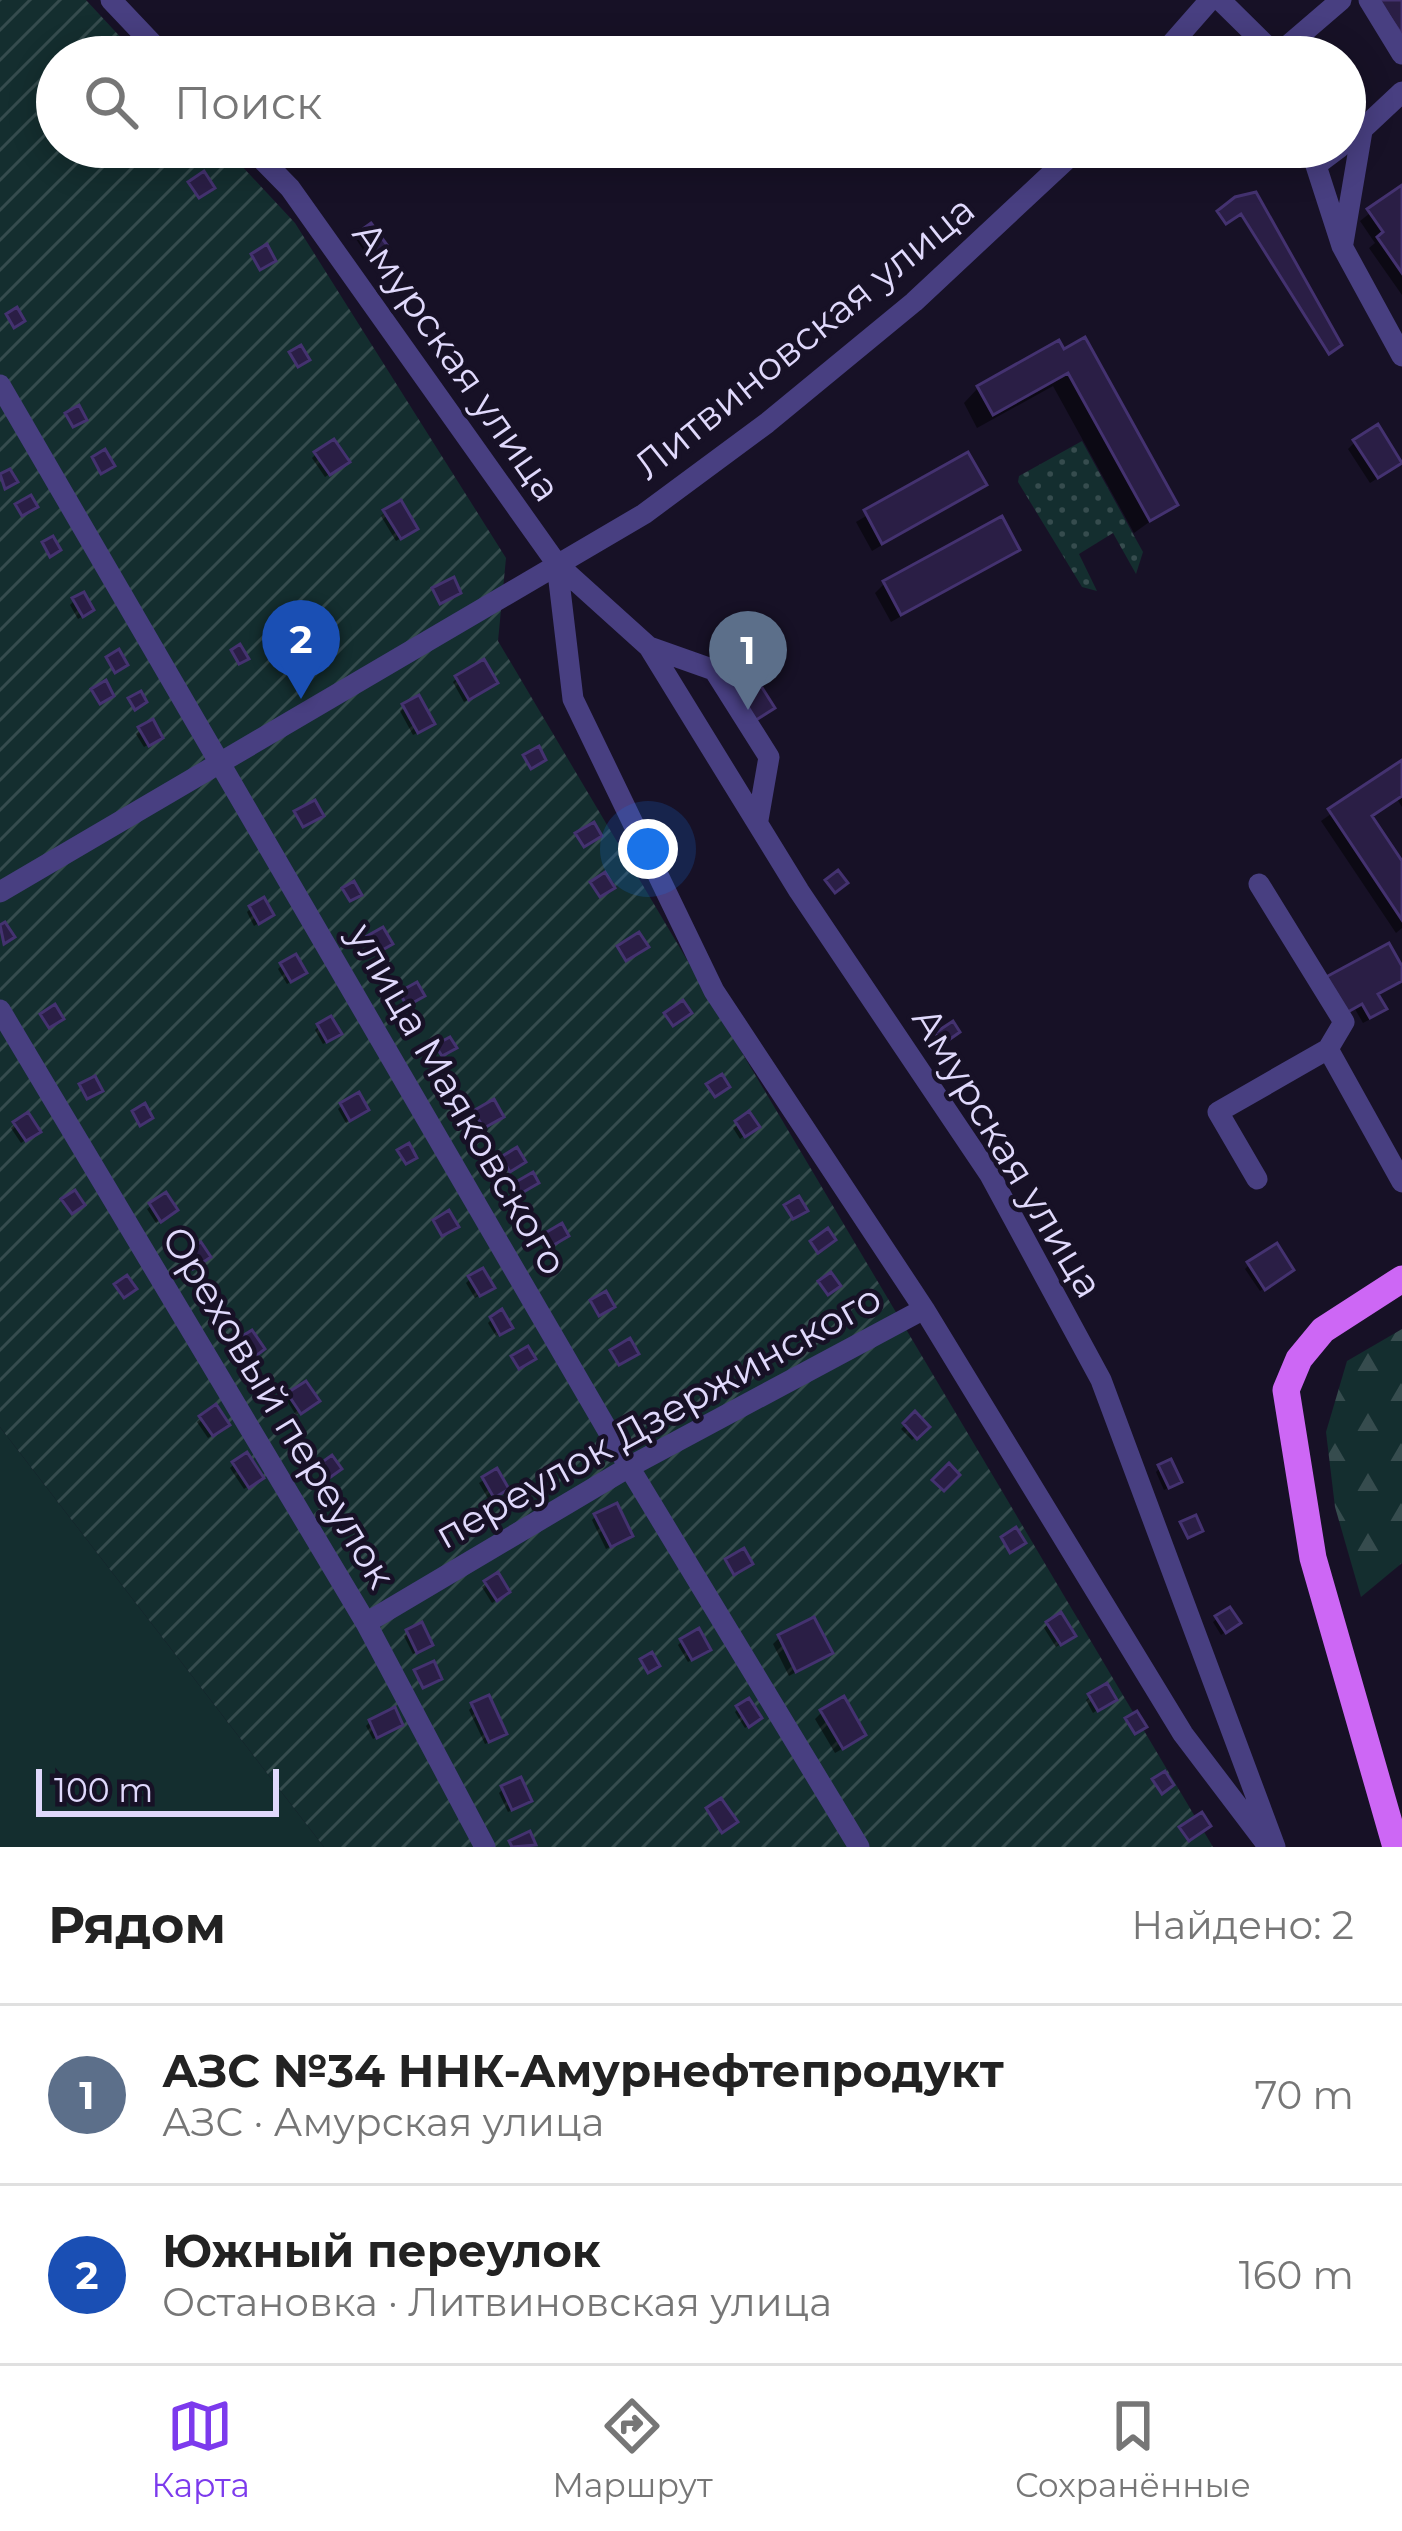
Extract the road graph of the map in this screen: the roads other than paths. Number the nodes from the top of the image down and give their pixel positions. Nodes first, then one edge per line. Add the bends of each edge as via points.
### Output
1 (111, 0) edge
2 (1210, 0) edge
3 (1220, 0) edge
4 (1341, 0) edge
5 (1369, 0) edge
6 (145, 36) edge
7 (1178, 36) edge
8 (1257, 36) edge
9 (1300, 36) edge
10 (1402, 54) edge
11 (1402, 92) edge
12 (1366, 125) edge
13 (270, 168) edge
14 (1058, 168) edge
15 (1317, 168) edge
16 (1347, 168) edge
17 (1342, 246) junction
18 (1402, 356) edge
19 (0, 385) edge
20 (557, 564) junction
21 (649, 647) junction
22 (220, 759) junction
23 (758, 820) junction
24 (1259, 884) dead end
25 (0, 892) edge
26 (0, 1010) edge
27 (1328, 1049) junction
28 (1257, 1179) dead end
29 (1402, 1182) edge
30 (1402, 1279) edge
31 (924, 1309) junction
32 (629, 1467) junction
33 (367, 1623) junction
34 (485, 1847) edge
35 (859, 1847) edge
36 (1272, 1847) edge
37 (1396, 1847) edge

1 - 6 street
2 - 7 street
3 - 8 street
4 - 9 street
5 - 10 street
11 - 12 street
13 - 20 street, Амурская улица
14 - 20 street, Литвиновская улица via 914,302 767,423 644,514
15 - 17 street
16 - 17 street
17 - 18 street
19 - 22 street, улица Маяковского
20 - 21 street, Амурская улица
20 - 22 street, Литвиновская улица
20 - 31 street, Амурская улица via 573,699 714,992
21 - 23 street, Амурская улица
21 - 23 street via 714,670 769,757
22 - 25 street, Литвиновская улица
22 - 32 street, улица Маяковского
23 - 36 street, Амурская улица via 990,1175 1101,1380
24 - 27 street via 1344,1022
26 - 33 street, Ореховый переулок
27 - 28 street via 1218,1112
27 - 29 street
30 - 37 main road via 1323,1330 1286,1390 1313,1558
31 - 32 street, переулок Дзержинского
31 - 36 street, Амурская улица via 1183,1734
32 - 33 street, переулок Дзержинского
32 - 35 street, улица Маяковского
33 - 34 street, Ореховый переулок

